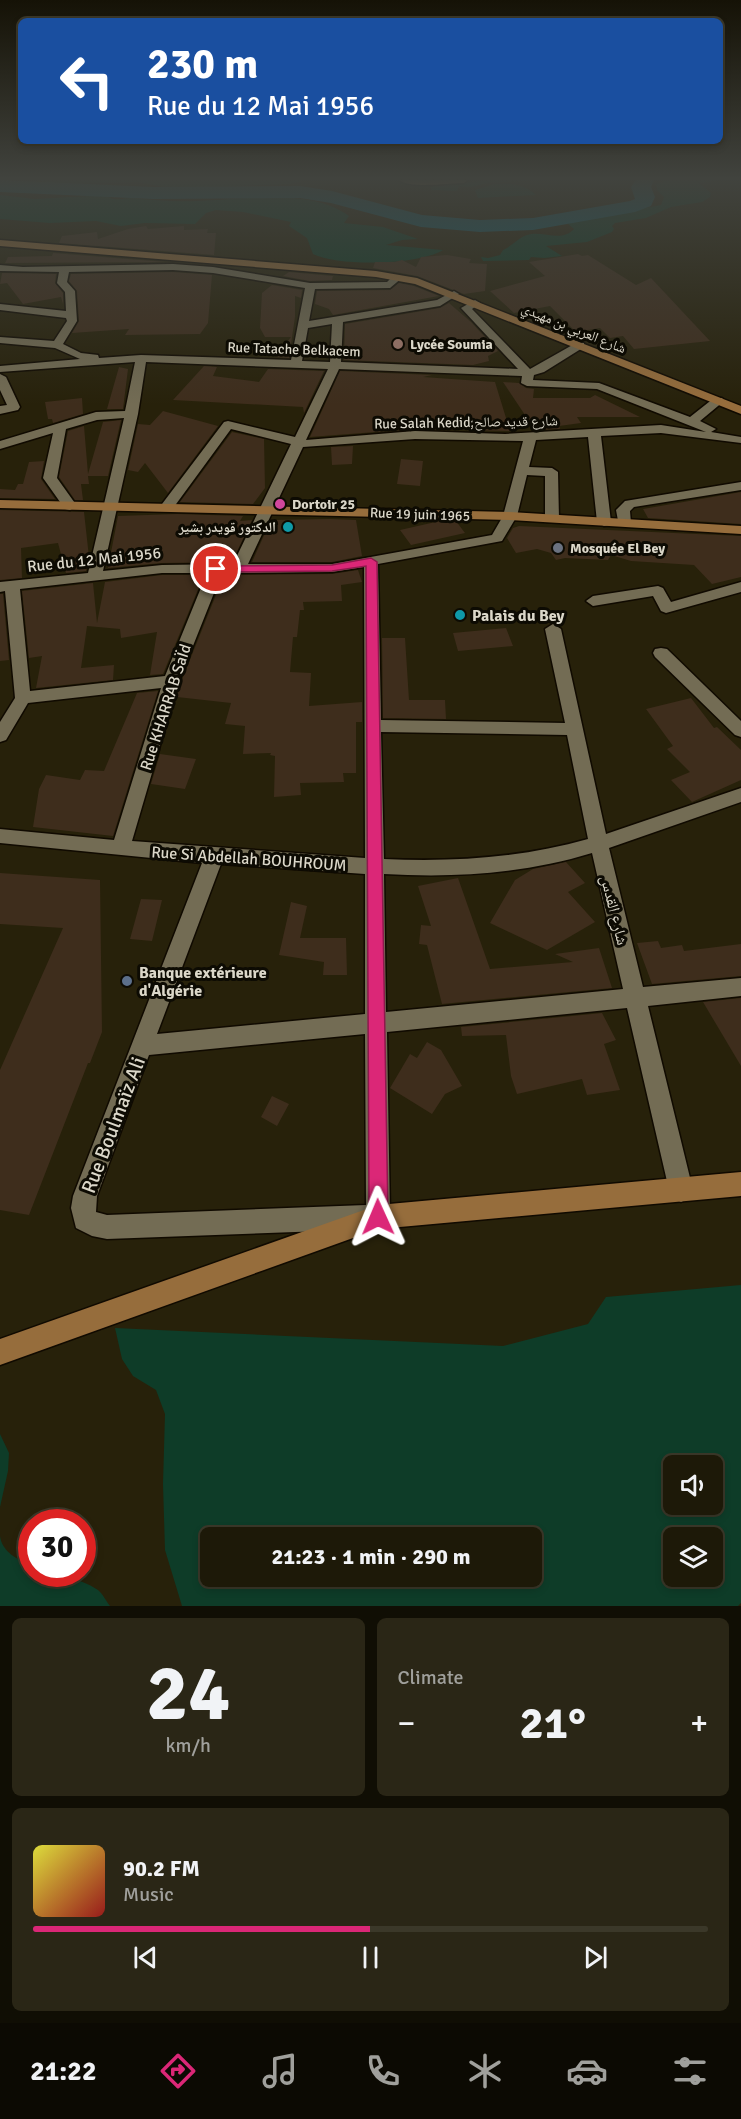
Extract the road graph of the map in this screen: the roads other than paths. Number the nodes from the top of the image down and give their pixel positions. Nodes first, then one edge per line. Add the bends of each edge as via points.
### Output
1 (140, 255) edge
2 (0, 268) edge
3 (64, 269) junction
4 (398, 277) junction
5 (310, 286) junction
6 (454, 294) junction
7 (475, 303) junction
8 (0, 308) edge
9 (72, 315) junction
10 (338, 320) junction
11 (304, 325) junction
12 (0, 340) edge
13 (57, 345) junction
14 (580, 345) junction
15 (141, 358) junction
16 (296, 364) junction
17 (335, 366) junction
18 (0, 369) edge
19 (528, 373) junction
20 (0, 377) edge
21 (718, 401) junction
22 (0, 410) edge
23 (741, 410) edge
24 (132, 414) junction
25 (691, 422) junction
26 (60, 427) junction
27 (594, 433) junction
28 (530, 437) junction
29 (740, 441) edge
30 (299, 442) junction
31 (0, 445) edge
32 (522, 471) junction
33 (741, 486) edge
34 (0, 504) edge
35 (70, 506) junction
36 (109, 506) junction
37 (166, 508) junction
38 (267, 510) junction
39 (510, 516) junction
40 (552, 519) junction
41 (604, 522) junction
42 (624, 523) junction
43 (741, 530) edge
44 (371, 562) junction
45 (216, 569) junction
46 (238, 569) junction
47 (95, 576) junction
48 (6, 586) edge
49 (741, 587) edge
50 (592, 601) dead end
51 (553, 629) dead end
52 (661, 653) dead end
53 (171, 681) junction
54 (23, 698) junction
55 (373, 726) junction
56 (576, 729) junction
57 (741, 731) edge
58 (0, 736) edge
59 (741, 795) edge
60 (0, 836) edge
61 (599, 845) junction
62 (121, 848) junction
63 (214, 857) junction
64 (375, 866) junction
65 (741, 987) edge
66 (637, 996) junction
67 (376, 1023) junction
68 (142, 1046) junction
69 (741, 1184) edge
70 (681, 1190) junction
71 (378, 1217) junction
72 (0, 1352) edge

1 - 4 street, شارع العربي بن مهيدي
2 - 3 street
3 - 5 street via 213,270
3 - 9 street via 62,283 70,291
4 - 5 street via 390,285
4 - 6 street, شارع العربي بن مهيدي
5 - 11 street
6 - 7 street, شارع العربي بن مهيدي
6 - 10 street via 440,303
7 - 14 street, شارع العربي بن مهيدي
7 - 19 street via 466,308
8 - 9 street
9 - 13 street
10 - 11 street
10 - 17 street
11 - 16 street
12 - 13 street
13 - 15 street via 79,356
14 - 19 street, Rue Tatache Belkacem via 540,370
14 - 21 street, شارع العربي بن مهيدي
15 - 16 street, Rue Tatache Belkacem
15 - 18 street, Rue Tatache Belkacem
15 - 24 street
16 - 17 street, Rue Tatache Belkacem
17 - 19 street, Rue Tatache Belkacem
17 - 30 street
19 - 25 street via 527,383 599,386
20 - 22 street via 14,407
21 - 23 street, شارع العربي بن مهيدي
21 - 25 street
24 - 26 street via 96,416
24 - 36 street
25 - 29 street
26 - 31 street
26 - 35 street via 50,478
27 - 28 street, Rue Salah Kedid;شارع قديد صالح
27 - 29 street, Rue Salah Kedid;شارع قديد صالح via 661,429
27 - 41 street
28 - 30 street, Rue Salah Kedid;شارع قديد صالح via 415,435
28 - 32 street
30 - 37 street, Rue Salah Kedid;شارع قديد صالح via 228,425
30 - 38 street
32 - 39 street
32 - 40 street via 552,472
33 - 42 street via 630,504 622,510
34 - 35 street, Rue 19 juin 1965
35 - 36 street, Rue 19 juin 1965
36 - 37 street, Rue 19 juin 1965
36 - 47 street
37 - 38 street, Rue 19 juin 1965
38 - 39 street, Rue 19 juin 1965
38 - 46 street
39 - 40 street, Rue 19 juin 1965
39 - 44 street, Rue du 12 Mai 1956 via 497,538
40 - 41 street, Rue 19 juin 1965
41 - 42 street, Rue 19 juin 1965
42 - 43 street, Rue 19 juin 1965
44 - 46 street, Rue du 12 Mai 1956 via 332,568
44 - 55 street
45 - 46 street, Rue du 12 Mai 1956
45 - 47 street, Rue du 12 Mai 1956 via 162,569
45 - 53 street, Rue KHARRAB SaÏd
47 - 48 street, Rue du 12 Mai 1956
48 - 54 street
49 - 50 street via 666,608 658,591
51 - 56 street, شارع القدس
52 - 57 street
53 - 54 street
53 - 62 street, Rue KHARRAB SaÏd
54 - 58 street
55 - 56 street
55 - 64 street
56 - 61 street, شارع القدس
59 - 61 street, Rue Si Abdellah BOUHROUM
60 - 62 street, Rue Si Abdellah BOUHROUM
61 - 64 street, Rue Si Abdellah BOUHROUM via 531,860 398,869
61 - 66 street, شارع القدس
62 - 63 street, Rue Si Abdellah BOUHROUM
63 - 64 street, Rue Si Abdellah BOUHROUM
63 - 68 street, Rue Boulmaïz Ali
64 - 67 street
65 - 66 street
66 - 67 street
66 - 70 street, شارع القدس
67 - 68 street
67 - 71 street
68 - 71 street, Rue Boulmaïz Ali via 85,1196 85,1219 107,1227
69 - 70 street
70 - 71 street
71 - 72 street

